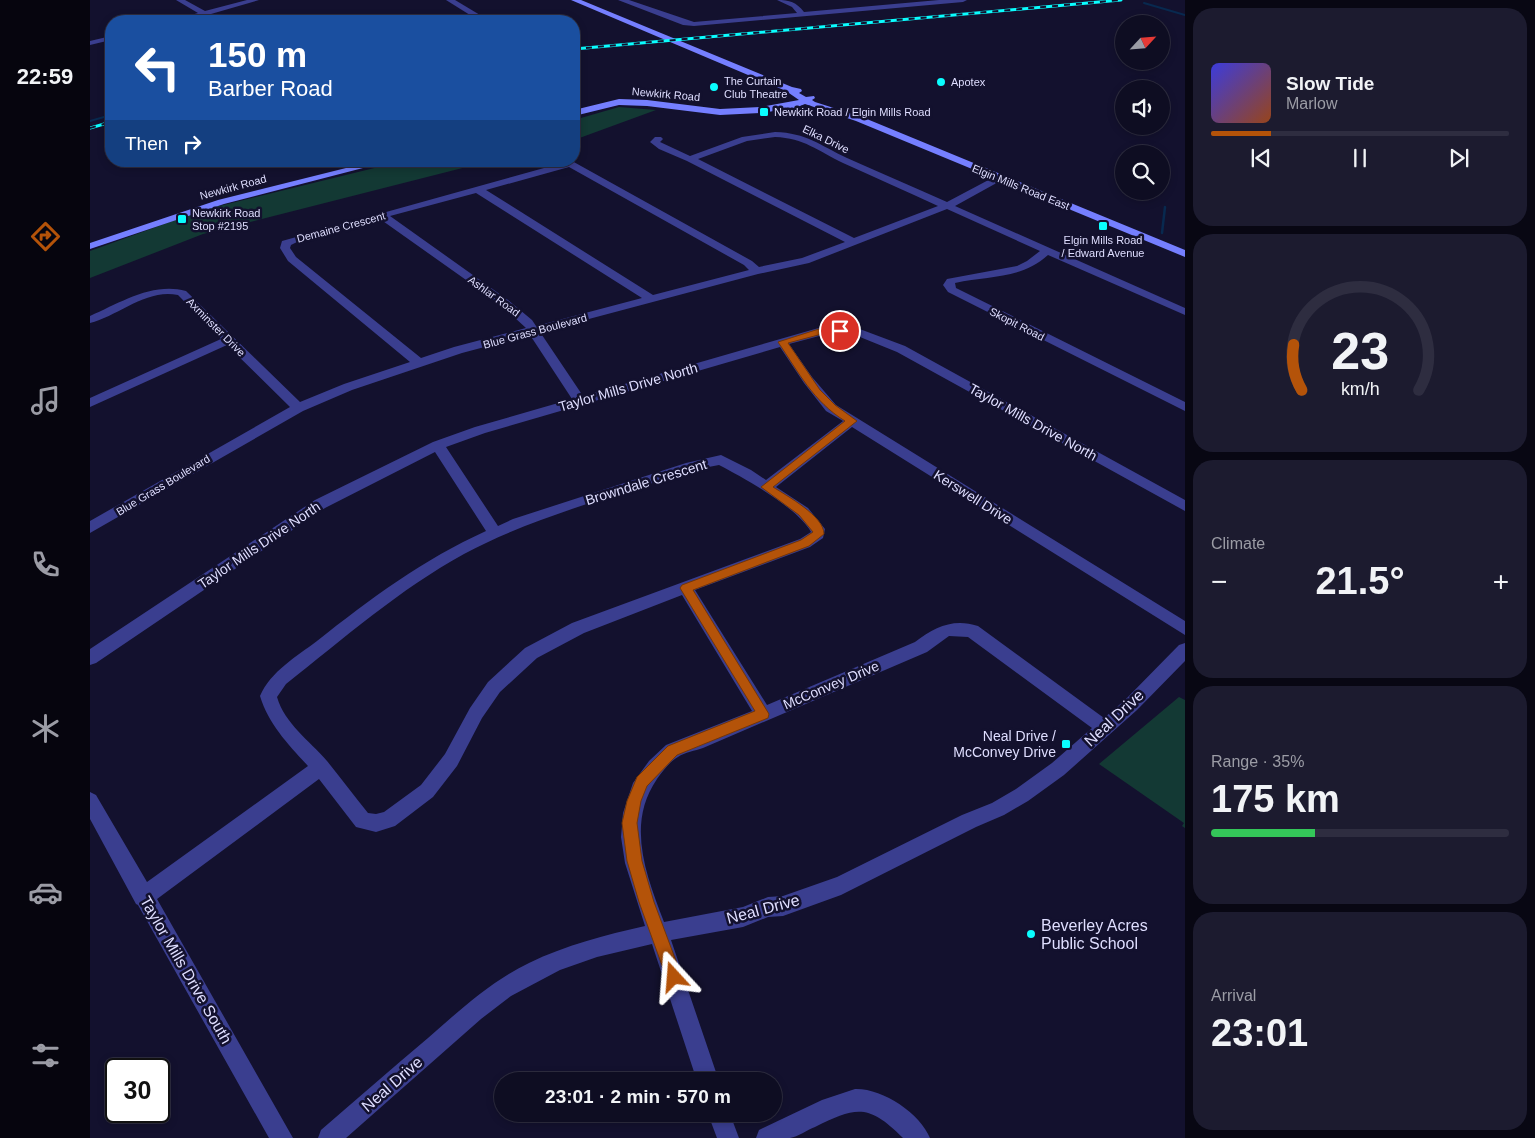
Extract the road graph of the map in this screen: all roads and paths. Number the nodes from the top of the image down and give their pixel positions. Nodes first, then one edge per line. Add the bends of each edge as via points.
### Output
1 (180, 0) edge
2 (256, 0) edge
3 (450, 0) edge
4 (575, 0) edge
5 (622, 0) edge
6 (781, 0) edge
7 (863, 0) edge
8 (955, 0) edge
9 (963, 0) edge
10 (872, 8) junction
11 (204, 14) junction
12 (803, 14) junction
13 (200, 15) edge
14 (476, 15) edge
15 (105, 39) edge
16 (90, 43) edge
17 (810, 98) junction
18 (580, 112) edge
19 (658, 138) dead end
20 (690, 159) junction
21 (362, 167) edge
22 (554, 167) edge
23 (575, 167) edge
24 (999, 178) junction
25 (477, 189) junction
26 (947, 206) junction
27 (383, 216) junction
28 (853, 242) junction
29 (90, 246) edge
30 (1047, 250) junction
31 (1185, 253) edge
32 (757, 271) junction
33 (651, 299) junction
34 (1185, 312) edge
35 (90, 320) edge
36 (535, 331) junction
37 (228, 340) junction
38 (782, 342) junction
39 (418, 362) junction
40 (580, 401) junction
41 (90, 403) edge
42 (1185, 407) edge
43 (298, 408) junction
44 (852, 421) junction
45 (438, 445) junction
46 (766, 487) junction
47 (1185, 506) edge
48 (90, 528) edge
49 (495, 533) junction
50 (686, 588) junction
51 (1185, 629) edge
52 (1185, 650) edge
53 (90, 658) edge
54 (763, 714) junction
55 (1104, 728) junction
56 (321, 767) junction
57 (90, 801) edge
58 (143, 897) junction
59 (657, 933) junction
60 (705, 1072) edge
61 (722, 1122) edge
62 (282, 1138) edge
63 (329, 1138) edge
64 (728, 1138) edge
65 (767, 1138) edge
66 (918, 1138) edge

1 - 11 street
2 - 11 street
3 - 14 street
4 - 17 main road, Elgin Mills Road East
5 - 12 street via 694,24
6 - 12 street via 795,5
7 - 10 street
8 - 9 street
8 - 10 street
10 - 12 street
11 - 13 street
15 - 16 street
17 - 18 main road, Newkirk Road via 796,105 760,110 720,112 619,102
17 - 24 main road, Elgin Mills Road East
19 - 20 street via 655,142 662,147
20 - 26 street, Elka Drive via 729,143 789,135 807,140 832,155
20 - 28 street
21 - 29 main road, Newkirk Road via 221,202
22 - 25 street, Demaine Crescent
23 - 32 street
24 - 26 street, Blue Grass Boulevard
24 - 31 main road, Elgin Mills Road East
25 - 27 street, Demaine Crescent
25 - 33 street
26 - 28 street, Blue Grass Boulevard
26 - 30 street, Elka Drive
27 - 36 street, Ashlar Road via 504,302
27 - 39 street, Demaine Crescent via 295,239 286,243 285,248 292,259
28 - 32 street, Blue Grass Boulevard via 804,261
30 - 34 street, Elka Drive
30 - 42 street, Skopit Road via 1029,265 1015,270 962,278 949,285 960,296
32 - 33 street, Blue Grass Boulevard
33 - 36 street, Blue Grass Boulevard
35 - 37 street, Axminster Drive via 139,299 176,290
36 - 39 street, Blue Grass Boulevard
36 - 40 street, Ashlar Road
37 - 41 street
37 - 43 street, Axminster Drive
38 - 40 street, Taylor Mills Drive North
38 - 44 street, Kerswell Drive via 817,393 831,408
38 - 47 street, Taylor Mills Drive North via 822,331 873,336
39 - 43 street, Blue Grass Boulevard
40 - 45 street, Taylor Mills Drive North
43 - 48 street, Blue Grass Boulevard
44 - 46 street
44 - 51 street, Kerswell Drive
45 - 49 street
45 - 53 street, Taylor Mills Drive North via 311,509
46 - 49 street, Browndale Crescent via 728,462 714,461
46 - 50 street, Browndale Crescent via 803,512 818,529 818,534 805,543
49 - 56 street, Browndale Crescent via 458,550 408,582 280,679 268,696 270,706
50 - 54 street
50 - 56 street, Browndale Crescent via 578,628 531,653 494,687 451,760 427,791 388,820 376,823 363,821
52 - 55 street, Neal Drive
54 - 55 street, McConvey Drive via 921,647 938,633 956,628 972,631
54 - 59 street, McConvey Drive via 672,750 642,782 630,823 635,861
55 - 59 street, Neal Drive via 1058,769 998,809 842,885 743,917
56 - 58 street
57 - 58 street, Taylor Mills Drive South
58 - 62 street, Taylor Mills Drive South
59 - 60 street, McConvey Drive via 669,960
59 - 63 street, Neal Drive via 557,961 504,989
61 - 64 street
65 - 66 street via 831,1108 867,1099 888,1110

